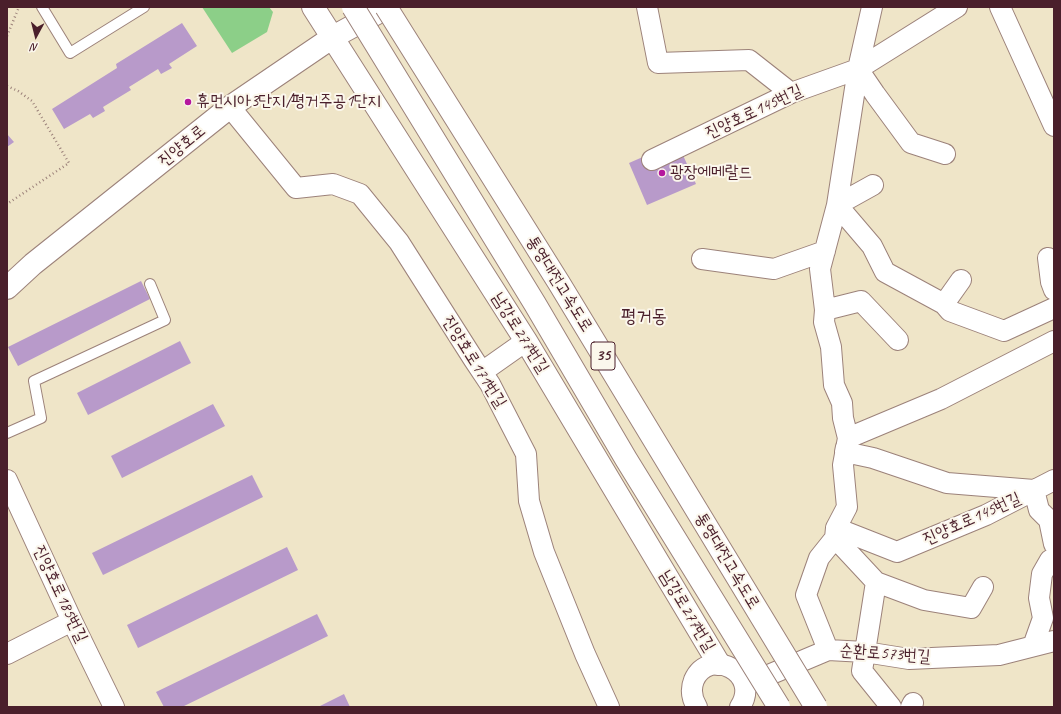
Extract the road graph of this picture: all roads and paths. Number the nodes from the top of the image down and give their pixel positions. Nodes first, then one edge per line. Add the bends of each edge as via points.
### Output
1 (19, 7) edge
2 (42, 7) edge
3 (144, 7) edge
4 (313, 7) edge
5 (353, 7) edge
6 (387, 7) edge
7 (647, 7) edge
8 (872, 7) edge
9 (957, 7) edge
10 (1000, 7) edge
11 (7, 36) edge
12 (333, 37) junction
13 (858, 69) junction
14 (7, 86) edge
15 (791, 93) junction
16 (230, 107) junction
17 (1054, 126) edge
18 (945, 154) dead end
19 (652, 160) dead end
20 (873, 185) dead end
21 (7, 204) edge
22 (837, 205) junction
23 (825, 251) junction
24 (1048, 258) dead end
25 (702, 259) dead end
26 (961, 280) dead end
27 (150, 284) dead end
28 (7, 288) edge
29 (1054, 290) edge
30 (944, 304) junction
31 (1054, 308) edge
32 (825, 310) junction
33 (898, 340) dead end
34 (526, 341) junction
35 (1054, 341) edge
36 (482, 372) junction
37 (7, 433) edge
38 (847, 442) junction
39 (7, 480) edge
40 (1054, 480) edge
41 (1034, 490) junction
42 (835, 533) junction
43 (1054, 544) edge
44 (1054, 558) edge
45 (876, 582) junction
46 (982, 587) dead end
47 (72, 621) junction
48 (1054, 641) edge
49 (1033, 646) junction
50 (828, 650) junction
51 (865, 652) junction
52 (7, 654) edge
53 (719, 664) junction
54 (745, 685) junction
55 (114, 707) edge
56 (609, 707) edge
57 (697, 707) edge
58 (740, 707) edge
59 (779, 707) edge
60 (816, 707) edge
61 (891, 707) edge

1 - 11 path
2 - 3 lane via 70,53
4 - 12 main road, 남강로277번길
5 - 59 main road, 통영대전고속도로 / 35, bridge
6 - 12 main road, 진양호로
6 - 60 main road, 통영대전고속도로 / 35, bridge via 563,290
7 - 15 street via 658,63 748,60
8 - 13 street
9 - 13 street, 진양호로145번길
10 - 17 street
12 - 16 main road, 진양호로
12 - 34 main road, 남강로277번길
13 - 15 street, 진양호로145번길
13 - 18 street via 911,143
13 - 22 street
14 - 21 path via 32,101 70,163
15 - 19 street, 진양호로145번길
16 - 28 main road, 진양호로 via 33,264
16 - 36 street, 진양호로171번길 via 296,188 332,184 360,194 399,242
20 - 22 street
22 - 23 street
22 - 30 street via 872,246 885,272
23 - 25 street via 774,269
23 - 32 street via 820,269
24 - 29 street
26 - 30 street
27 - 37 lane via 165,320 34,381 40,418
30 - 31 street via 950,311 1004,331
32 - 33 street via 861,301
32 - 38 street via 824,322 831,347 834,385 842,403
34 - 36 street
34 - 53 main road, 남강로277번길
35 - 38 street via 941,399
36 - 56 street, 진양호로171번길 via 526,454 529,501 544,552
38 - 41 street, 진양호로145번길 via 845,452 873,458 947,483
38 - 42 street via 843,465 847,507
39 - 47 street, 진양호로185번길
40 - 41 street
41 - 42 street, 진양호로145번길 via 986,515 897,552
41 - 43 street via 1039,510 1049,520
42 - 45 street
42 - 50 street via 819,558 806,595
44 - 49 street via 1042,574 1039,598 1043,618
45 - 46 street via 924,600 971,608
45 - 51 street
47 - 52 street
47 - 55 street, 진양호로185번길
48 - 49 street, 순환로573번길
49 - 51 street, 순환로573번길 via 999,655 909,659
50 - 51 street, 순환로573번길
50 - 54 street, 순환로573번길
51 - 61 street via 862,671
53 - 54 street via 735,670
53 - 57 street via 710,665 696,676 691,694
54 - 58 street

